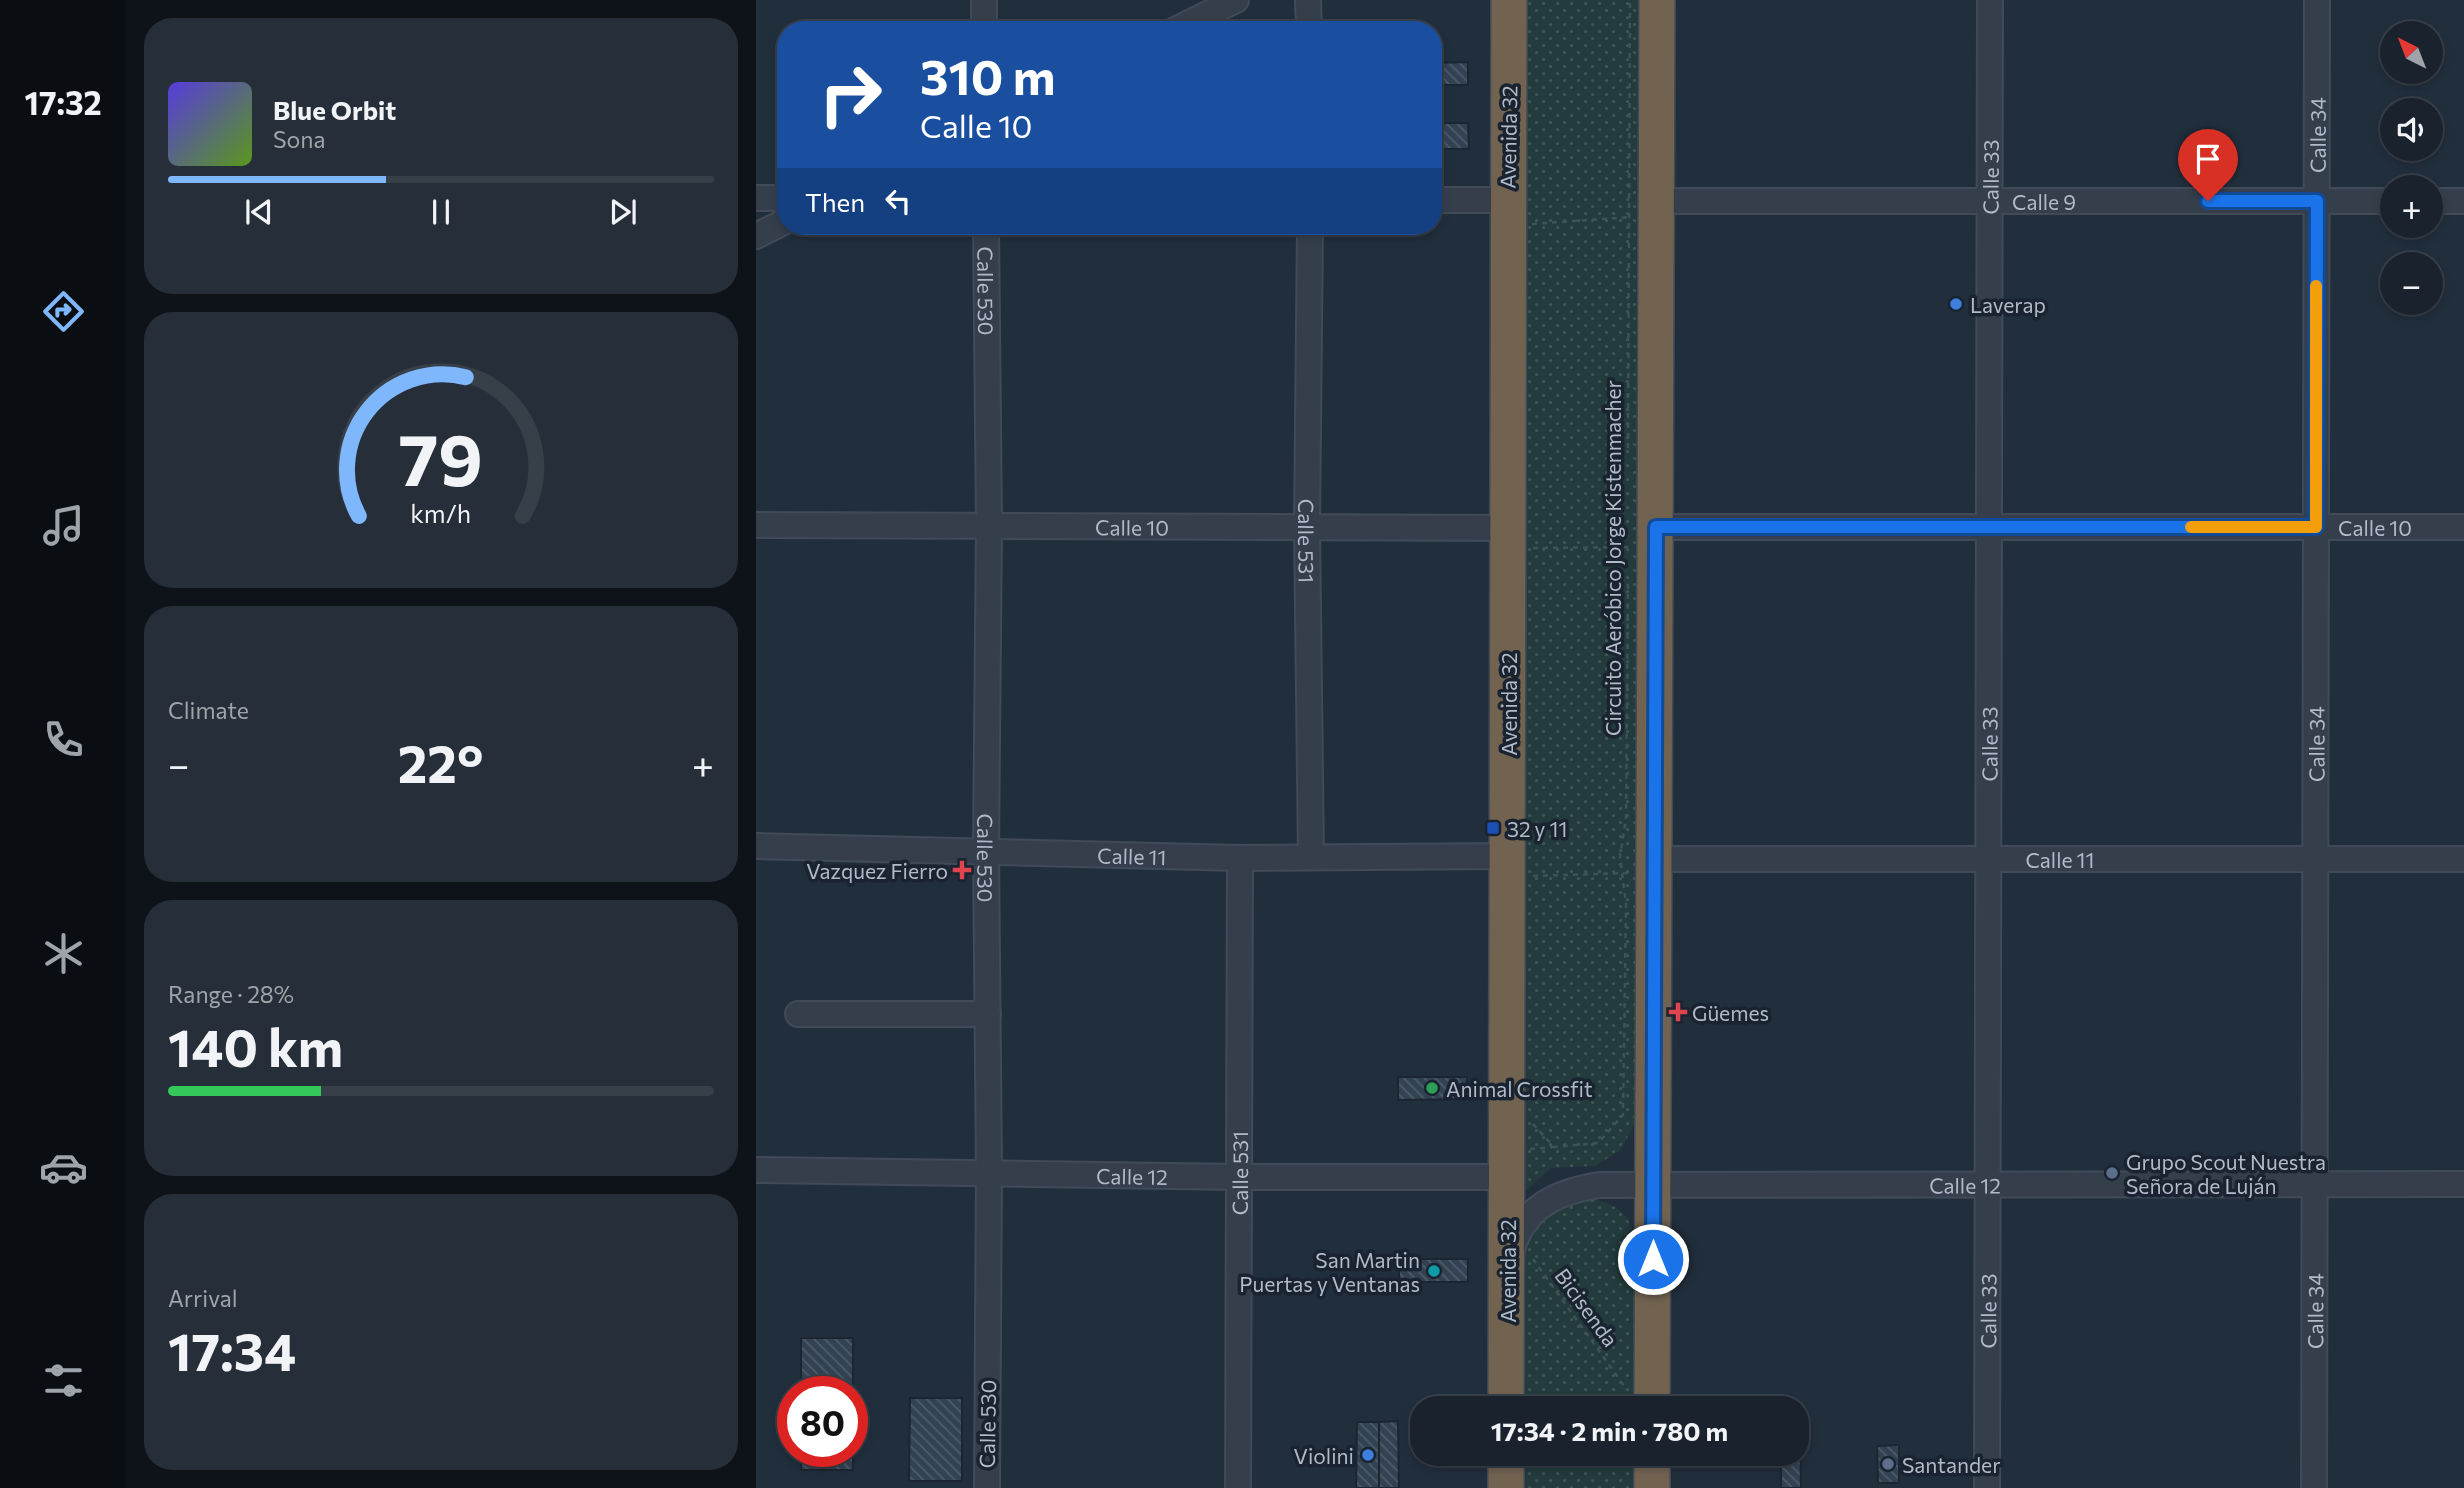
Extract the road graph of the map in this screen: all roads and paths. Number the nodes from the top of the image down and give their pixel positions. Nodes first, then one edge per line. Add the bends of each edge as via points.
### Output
1 (984, 0) edge
2 (1236, 0) edge
3 (1308, 0) edge
4 (1509, 0) edge
5 (1630, 0) edge
6 (1657, 0) edge
7 (1990, 0) edge
8 (2317, 0) edge
9 (984, 21) edge
10 (1193, 21) edge
11 (1309, 21) edge
12 (756, 198) edge
13 (777, 198) edge
14 (1990, 201) junction
15 (2317, 201) junction
16 (2380, 201) edge
17 (2443, 201) edge
18 (2464, 201) edge
19 (1442, 202) edge
20 (1647, 211) junction
21 (1517, 212) junction
22 (777, 225) edge
23 (986, 235) edge
24 (1310, 235) edge
25 (756, 236) edge
26 (1629, 451) dead end
27 (756, 524) edge
28 (989, 525) junction
29 (1307, 527) junction
30 (1989, 527) junction
31 (2316, 527) junction
32 (2464, 527) edge
33 (1655, 537) junction
34 (1509, 538) junction
35 (1628, 574) dead end
36 (756, 846) edge
37 (986, 850) junction
38 (1311, 856) junction
39 (1240, 858) junction
40 (1988, 859) junction
41 (2315, 859) junction
42 (2464, 859) edge
43 (1509, 866) junction
44 (1643, 868) junction
45 (798, 1014) dead end
46 (988, 1014) junction
47 (1623, 1115) dead end
48 (756, 1170) edge
49 (989, 1172) junction
50 (1238, 1177) junction
51 (1507, 1177) junction
52 (1653, 1184) junction
53 (1988, 1184) junction
54 (2315, 1184) junction
55 (2464, 1184) edge
56 (1524, 1221) junction
57 (1508, 1264) junction
58 (1506, 1396) edge
59 (1637, 1396) edge
60 (1642, 1396) edge
61 (1506, 1466) edge
62 (1652, 1466) edge
63 (986, 1488) edge
64 (1238, 1488) edge
65 (1506, 1488) edge
66 (1651, 1488) edge
67 (1987, 1488) edge
68 (2314, 1488) edge

1 - 9 street
2 - 10 street
3 - 11 street
4 - 21 highway, Avenida 32
5 - 20 path, Circuito Aeróbico Jorge Kistenmacher
6 - 20 highway
7 - 14 street, Calle 33
8 - 15 street, Calle 34
12 - 13 street
14 - 15 street, Calle 9
14 - 20 street, Calle 9
14 - 30 street, Calle 33
15 - 16 street, Calle 9
15 - 31 street, Calle 34
17 - 18 street
19 - 21 street
20 - 21 path
20 - 26 path, Circuito Aeróbico Jorge Kistenmacher
20 - 33 highway
21 - 34 highway, Avenida 32
22 - 25 street
23 - 28 street, Calle 530
24 - 29 street, Calle 531
27 - 28 street, Calle 10
28 - 29 street, Calle 10
28 - 37 street, Calle 530
29 - 34 street, Calle 10
29 - 38 street, Calle 531
30 - 31 street, Calle 10
30 - 33 street, Calle 10
30 - 40 street, Calle 33
31 - 32 street, Calle 10
31 - 41 street, Calle 34
33 - 34 path
33 - 44 highway
34 - 43 highway, Avenida 32
35 - 44 path, Circuito Aeróbico Jorge Kistenmacher via 1626,818 1620,856
36 - 37 street, Calle 11
37 - 39 street, Calle 11
37 - 46 street, Calle 530
38 - 39 street, Calle 11
38 - 43 street, Calle 11
39 - 50 street, Calle 531
40 - 41 street, Calle 11
40 - 44 street, Calle 11
40 - 53 street, Calle 33
41 - 42 street, Calle 11
41 - 54 street, Calle 34
43 - 44 path
43 - 51 highway, Avenida 32
44 - 47 path, Circuito Aeróbico Jorge Kistenmacher via 1626,904
44 - 52 highway
45 - 46 street
46 - 49 street, Calle 530
48 - 49 street, Calle 12
49 - 50 street, Calle 12
49 - 63 street, Calle 530
50 - 51 street, Calle 12
50 - 64 street, Calle 531
51 - 57 highway, Avenida 32
52 - 53 street, Calle 12
52 - 56 street, Calle 12 via 1577,1189 1555,1196
52 - 60 highway
53 - 54 street, Calle 12
53 - 67 street, Calle 33
54 - 55 street, Calle 12
54 - 68 street, Calle 34
56 - 57 street, Calle 12
56 - 59 path, Bicisenda via 1529,1254
57 - 58 highway, Avenida 32
61 - 65 highway
62 - 66 highway

